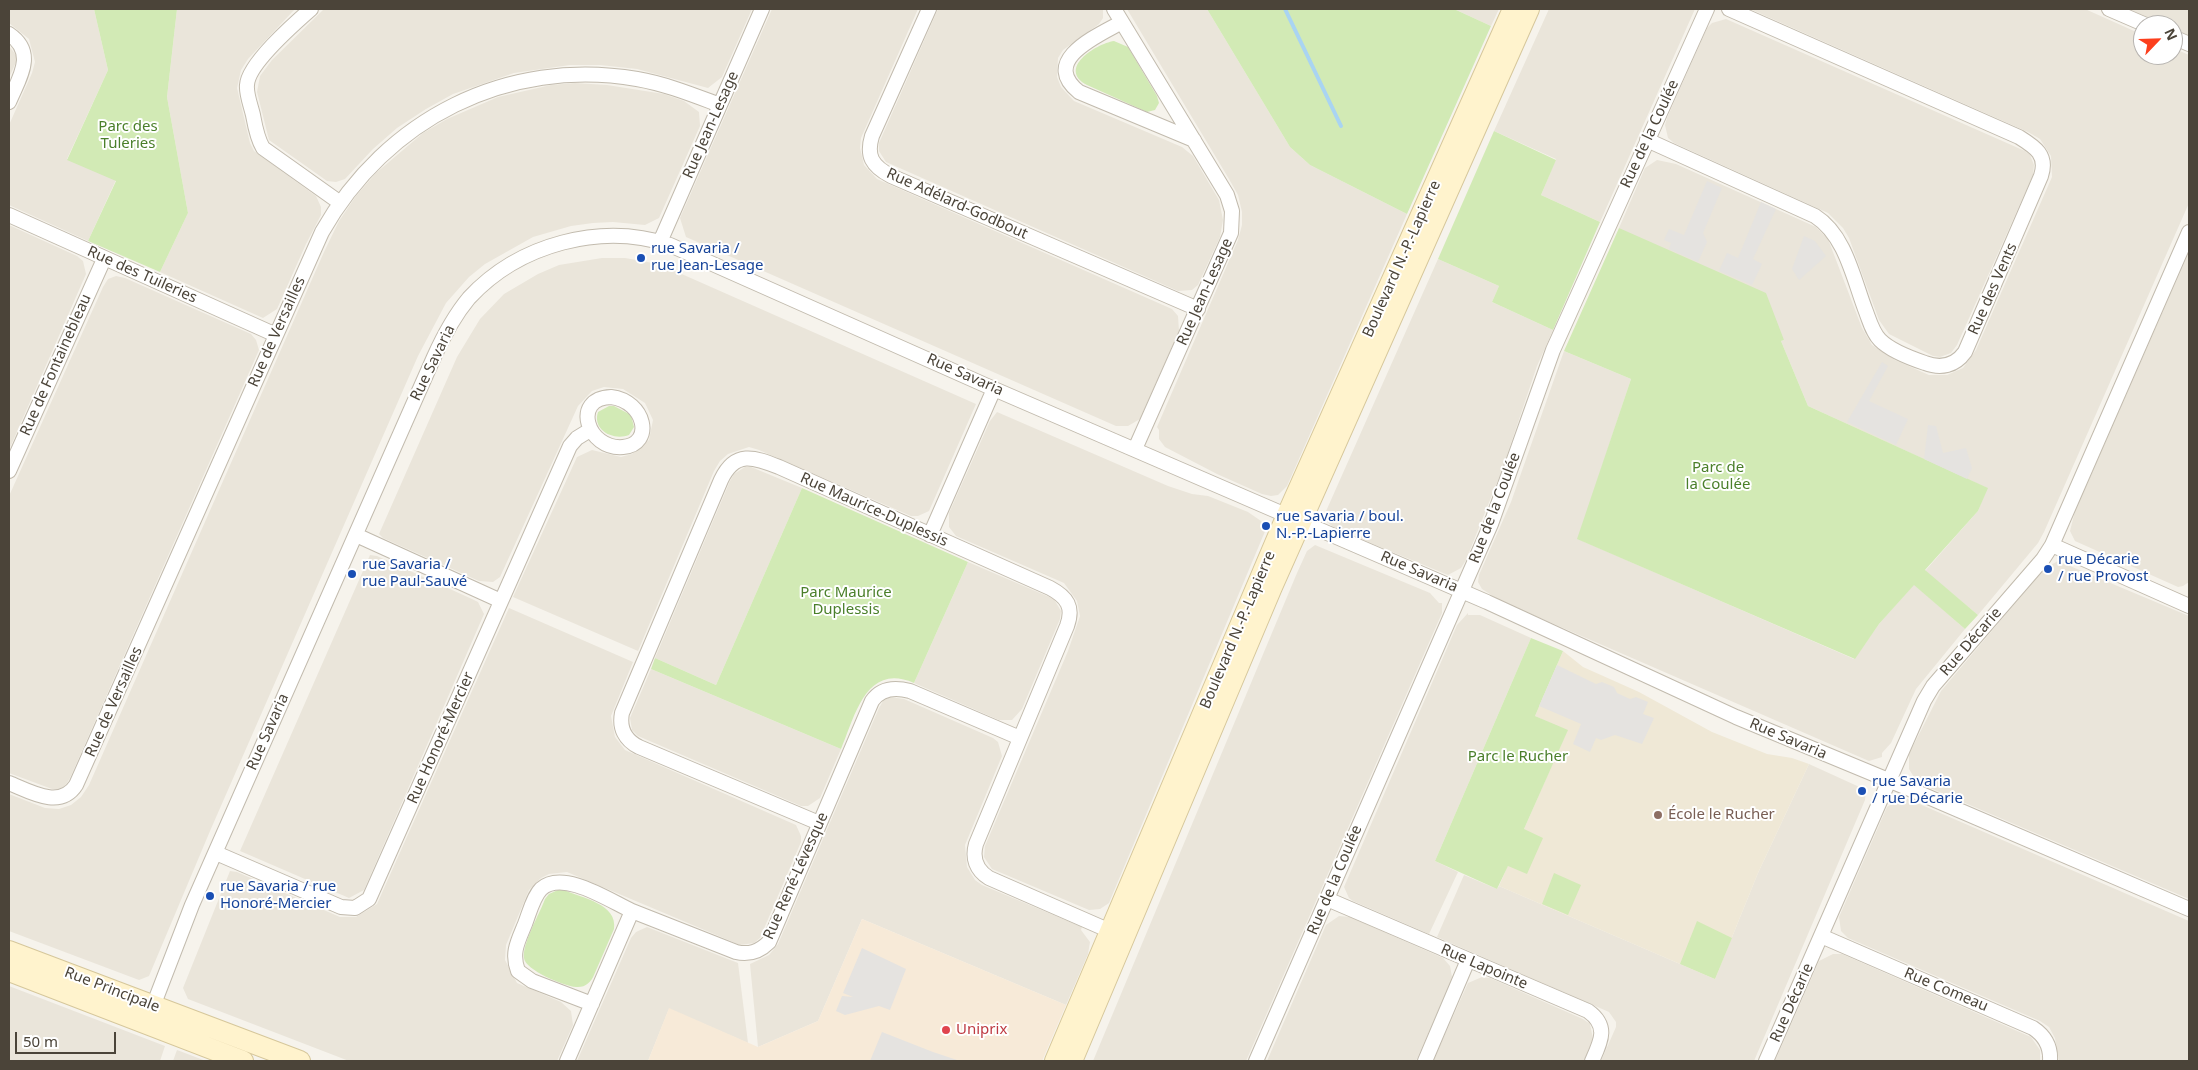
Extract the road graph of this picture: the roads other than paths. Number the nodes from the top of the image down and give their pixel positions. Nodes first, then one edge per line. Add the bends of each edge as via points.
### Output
1 (311, 9) edge
2 (762, 9) edge
3 (929, 9) edge
4 (1114, 9) edge
5 (1513, 9) edge
6 (1529, 9) edge
7 (1707, 9) edge
8 (1729, 9) edge
9 (2109, 9) edge
10 (2133, 19) edge
11 (1122, 22) junction
12 (9, 34) edge
13 (9, 102) edge
14 (720, 105) junction
15 (1194, 140) junction
16 (1648, 140) junction
17 (339, 202) junction
18 (9, 215) edge
19 (2189, 232) edge
20 (660, 242) junction
21 (104, 259) junction
22 (1198, 309) junction
23 (276, 335) junction
24 (994, 389) junction
25 (590, 430) dead end
26 (1135, 449) junction
27 (9, 471) edge
28 (1294, 518) junction
29 (356, 535) junction
30 (930, 535) junction
31 (2052, 545) junction
32 (1462, 590) junction
33 (501, 601) junction
34 (2189, 606) edge
35 (1020, 738) junction
36 (1890, 780) junction
37 (9, 783) edge
38 (819, 823) junction
39 (216, 853) junction
40 (1327, 899) junction
41 (2189, 909) edge
42 (632, 911) junction
43 (1117, 934) junction
44 (1821, 936) junction
45 (9, 951) edge
46 (1468, 960) junction
47 (9, 971) edge
48 (592, 1004) junction
49 (149, 1014) junction
50 (243, 1061) edge
51 (300, 1061) edge
52 (567, 1061) edge
53 (1055, 1061) edge
54 (1072, 1061) edge
55 (1256, 1061) edge
56 (1425, 1061) edge
57 (1592, 1061) edge
58 (1766, 1061) edge
59 (2050, 1061) edge

1 - 17 street via 262,59 248,79 247,90 263,148
2 - 14 street, Rue Jean-Lesage
3 - 22 street, Rue Adélard-Godbout via 872,136 869,152 875,167
4 - 11 street, Rue Jean-Lesage
5 - 28 street, Boulevard N.-P.-Lapierre
6 - 28 street, Boulevard N.-P.-Lapierre
7 - 16 street, Rue de la Coulée
8 - 16 street, Rue des Vents via 2011,134 2039,150 2044,164 2041,176 1965,352 1952,363 1936,367 1884,343 1871,326 1839,242 1828,225 1815,216
9 - 10 street
11 - 15 street, Rue Jean-Lesage
11 - 15 street via 1071,54 1066,70 1070,83 1079,92
12 - 13 street via 22,46 25,62
14 - 17 street, Rue de Versailles via 663,85 624,77 579,75 518,82 475,96 426,120 373,163
14 - 20 street, Rue Jean-Lesage
15 - 22 street, Rue Jean-Lesage via 1227,195 1233,218 1231,233
16 - 32 street, Rue de la Coulée via 1553,350 1504,492
17 - 23 street, Rue de Versailles via 322,232
18 - 21 street, Rue des Tuileries
19 - 31 street, Rue Décarie
20 - 24 street, Rue Savaria
20 - 29 street, Rue Savaria via 608,236 573,240 516,261 480,288 442,339
21 - 23 street, Rue des Tuileries
21 - 27 street, Rue de Fontainebleau
22 - 26 street, Rue Jean-Lesage
23 - 37 street, Rue de Versailles via 75,788 67,795 55,798
24 - 26 street, Rue Savaria
24 - 30 street
25 - 33 street, Rue Honoré-Mercier via 570,446
26 - 28 street, Rue Savaria
28 - 32 street, Rue Savaria
28 - 43 street, Boulevard N.-P.-Lapierre
29 - 33 street
29 - 39 street, Rue Savaria
30 - 35 street, Rue Maurice-Duplessis via 1050,588 1064,596 1069,605 1071,615 1067,626
30 - 38 street, Rue Maurice-Duplessis via 766,462 749,458 737,460 721,480 622,713 622,730 632,743
31 - 34 street
31 - 36 street, Rue Décarie via 1933,686 1917,714
32 - 36 street, Rue Savaria via 1736,717
32 - 40 street, Rue de la Coulée
33 - 39 street, Rue Honoré-Mercier via 372,895 364,904 341,907
35 - 38 street, Rue René-Lévesque via 910,691 898,688 884,690 872,701
35 - 43 street, Rue Maurice-Duplessis via 976,844 975,863 989,878
36 - 41 street, Rue Savaria
36 - 44 street, Rue Décarie
38 - 42 street, Rue René-Lévesque via 772,935 764,948 756,952 736,952
39 - 49 street, Rue Savaria
40 - 46 street, Rue Lapointe
40 - 55 street, Rue de la Coulée
42 - 48 street
42 - 48 street via 565,881 556,882 539,892 525,922 514,952 518,971 532,981
43 - 53 street, Boulevard N.-P.-Lapierre
43 - 54 street, Boulevard N.-P.-Lapierre
44 - 58 street, Rue Décarie
44 - 59 street, Rue Comeau via 2034,1028 2045,1039
45 - 49 street, Rue Principale
46 - 56 street
46 - 57 street, Rue Lapointe via 1595,1016 1603,1034
47 - 49 street, Rue Principale
48 - 52 street
49 - 50 street, Rue Principale
49 - 51 street, Rue Principale

